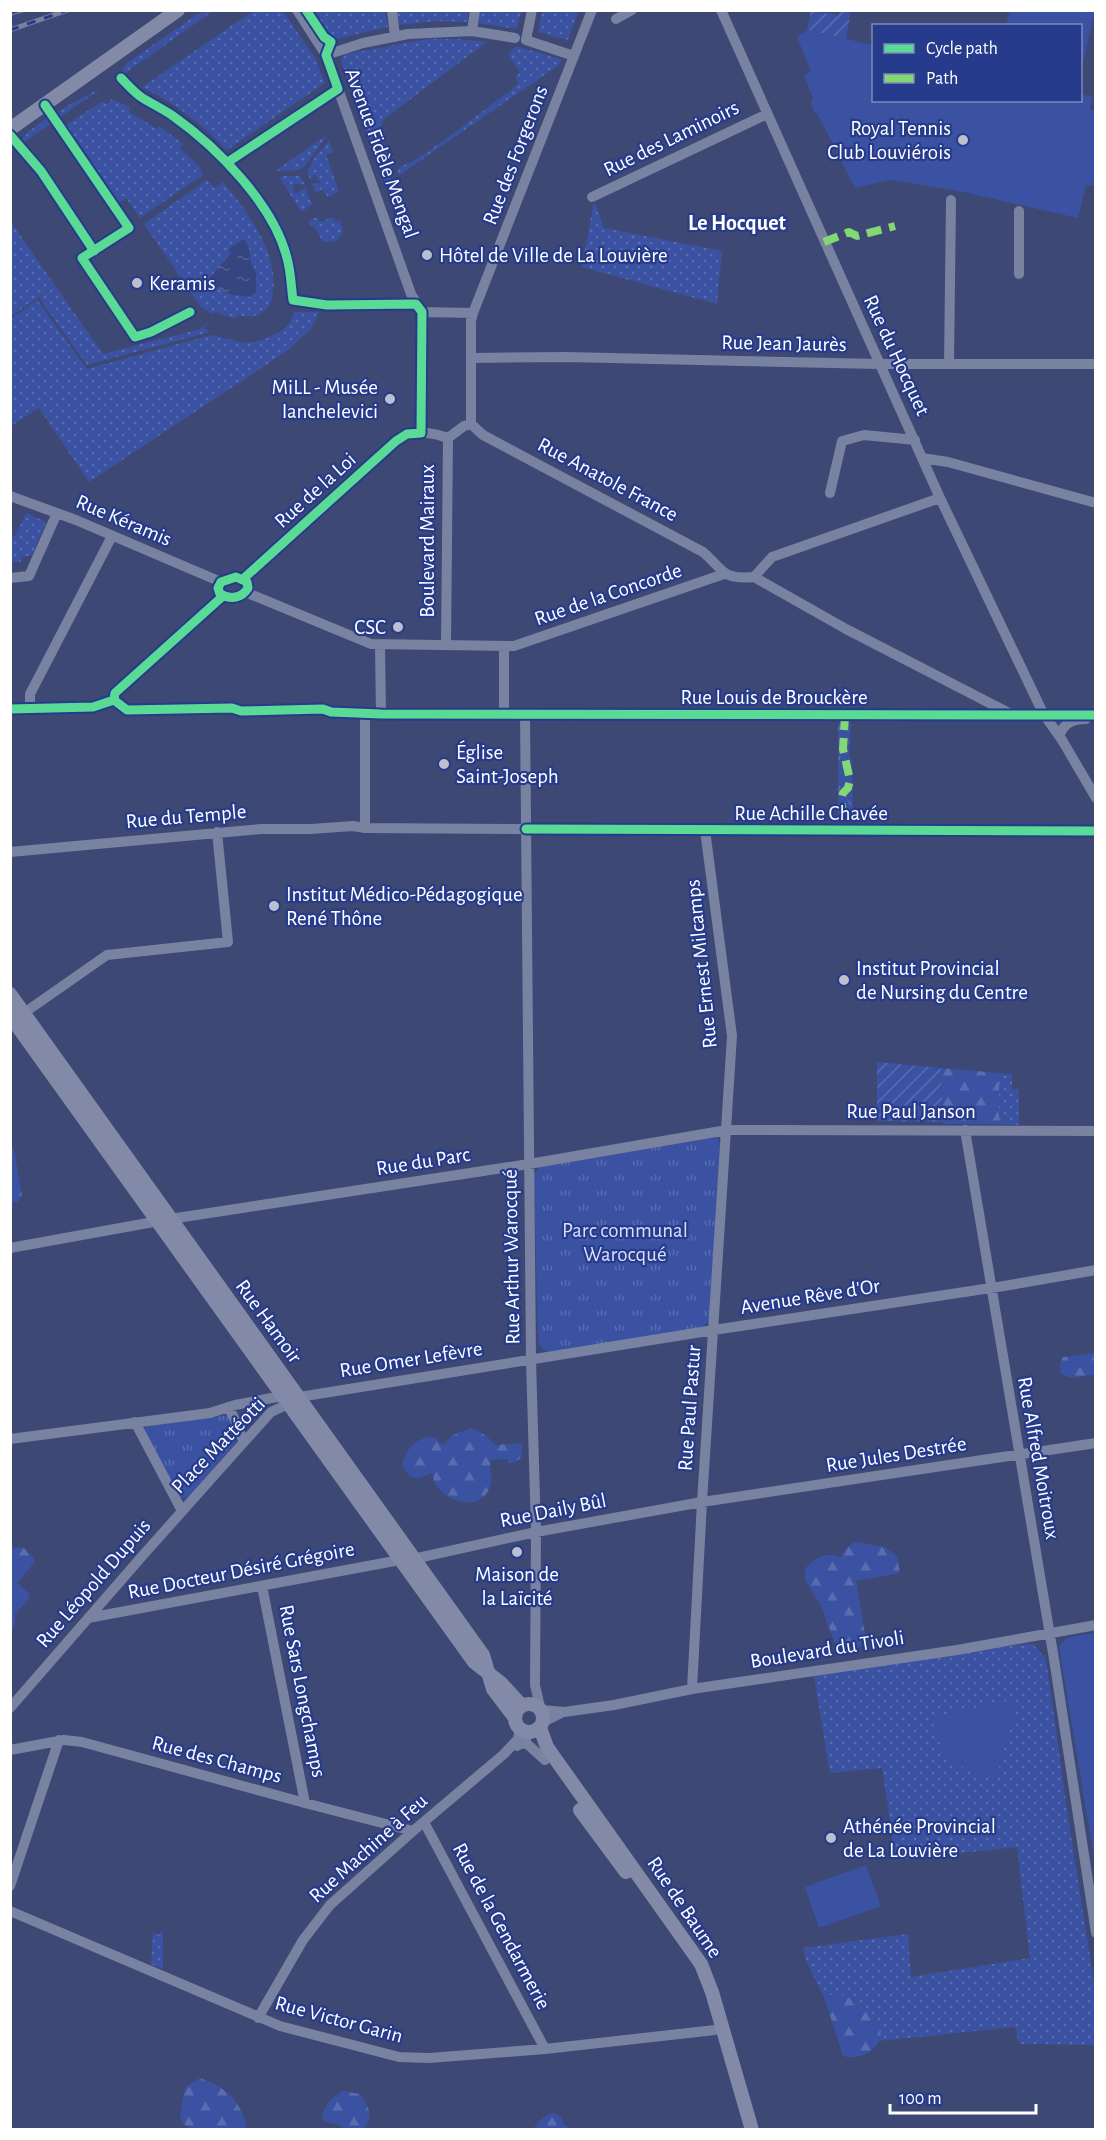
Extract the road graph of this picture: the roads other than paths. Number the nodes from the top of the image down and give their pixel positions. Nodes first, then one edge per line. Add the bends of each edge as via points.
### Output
1 (178, 10) edge
2 (297, 10) edge
3 (392, 10) edge
4 (475, 10) edge
5 (532, 10) edge
6 (592, 10) edge
7 (632, 10) edge
8 (721, 10) edge
9 (616, 19) dead end
10 (472, 31) junction
11 (395, 37) junction
12 (515, 38) dead end
13 (326, 55) junction
14 (574, 56) junction
15 (338, 89) junction
16 (140, 96) dead end
17 (767, 114) junction
18 (10, 129) edge
19 (228, 162) junction
20 (591, 197) dead end
21 (951, 200) dead end
22 (1019, 211) dead end
23 (1019, 274) dead end
24 (419, 308) junction
25 (474, 313) junction
26 (472, 358) junction
27 (879, 364) junction
28 (949, 364) junction
29 (1095, 364) edge
30 (471, 424) junction
31 (417, 433) junction
32 (448, 438) junction
33 (915, 440) junction
34 (922, 458) junction
35 (830, 493) dead end
36 (10, 496) edge
37 (940, 498) junction
38 (1095, 503) edge
39 (57, 513) junction
40 (112, 536) junction
41 (724, 574) junction
42 (754, 577) junction
43 (10, 578) edge
44 (243, 579) junction
45 (221, 582) junction
46 (245, 592) junction
47 (224, 596) junction
48 (380, 645) junction
49 (446, 645) junction
50 (504, 646) junction
51 (30, 707) dead end
52 (365, 712) junction
53 (1043, 713) junction
54 (381, 714) junction
55 (504, 714) junction
56 (525, 714) junction
57 (1010, 714) junction
58 (1095, 715) edge
59 (1095, 720) edge
60 (1059, 736) junction
61 (1095, 798) edge
62 (365, 828) junction
63 (526, 829) junction
64 (705, 830) junction
65 (1095, 831) edge
66 (217, 832) junction
67 (10, 852) edge
68 (10, 994) edge
69 (17, 1015) edge
70 (727, 1130) junction
71 (965, 1130) junction
72 (1095, 1131) edge
73 (529, 1164) junction
74 (165, 1220) junction
75 (10, 1248) edge
76 (1095, 1270) edge
77 (990, 1288) junction
78 (714, 1330) junction
79 (531, 1360) junction
80 (290, 1398) junction
81 (228, 1407) junction
82 (135, 1422) junction
83 (10, 1439) edge
84 (244, 1442) junction
85 (1095, 1443) edge
86 (1019, 1455) junction
87 (702, 1502) junction
88 (182, 1511) junction
89 (536, 1532) junction
90 (406, 1560) junction
91 (262, 1586) junction
92 (88, 1618) junction
93 (1095, 1625) edge
94 (1049, 1633) junction
95 (693, 1689) junction
96 (10, 1708) edge
97 (531, 1719) junction
98 (59, 1740) junction
99 (519, 1744) junction
100 (10, 1750) edge
101 (504, 1754) junction
102 (544, 1760) junction
103 (305, 1803) junction
104 (424, 1822) junction
105 (413, 1831) junction
106 (10, 1887) edge
107 (10, 1911) edge
108 (1095, 1933) edge
109 (258, 2018) junction
110 (715, 2030) junction
111 (545, 2049) junction
112 (743, 2130) edge
113 (752, 2130) edge

1 - 18 main road
2 - 13 street, Avenue Fidèle Mengal
3 - 11 street
4 - 10 street
5 - 14 street via 526,40
6 - 14 street, Rue des Forgerons
7 - 9 street
8 - 17 street, Rue du Hocquet
10 - 11 street
10 - 12 street
11 - 13 street
13 - 15 street, Avenue Fidèle Mengal
14 - 25 street, Rue des Forgerons
15 - 19 street
15 - 24 street, Avenue Fidèle Mengal
16 - 19 street via 173,116
17 - 20 street, Rue des Laminoirs
17 - 27 street, Rue du Hocquet
19 - 24 street via 283,244 293,300
21 - 28 street
22 - 23 street
24 - 25 street
24 - 31 street
25 - 26 street, Rue des Forgerons
26 - 27 street, Rue Jean Jaurès
26 - 30 street, Rue des Forgerons
27 - 28 street, Rue Jean Jaurès
27 - 33 street, Rue du Hocquet
28 - 29 street, Rue Jean Jaurès
30 - 32 street
30 - 41 street, Rue Anatole France via 483,435 704,552
31 - 32 street
31 - 44 street, Rue de la Loi via 396,441
32 - 49 street, Boulevard Mairaux
33 - 34 street, Rue du Hocquet
33 - 35 street via 864,435 842,441
34 - 37 street, Rue du Hocquet
34 - 38 street
36 - 39 street, Rue Kéramis
37 - 42 street via 772,557
37 - 53 street, Rue du Hocquet
39 - 40 street, Rue Kéramis
39 - 43 street via 28,576
40 - 45 street, Rue Kéramis
40 - 51 street via 30,694
41 - 42 street
41 - 50 street, Rue de la Concorde via 524,643
42 - 57 street
44 - 45 street via 233,577
44 - 46 street via 248,585
45 - 47 street via 218,591
46 - 47 street via 236,597
46 - 48 street
47 - 52 street, Rue Louis de Brouckère via 116,693 114,700 127,710
48 - 49 street, Rue de la Concorde
48 - 54 street
49 - 50 street, Rue de la Concorde
50 - 55 street
52 - 54 street, Rue Louis de Brouckère
52 - 62 street
53 - 57 street, Rue Louis de Brouckère
53 - 58 street, Rue Louis de Brouckère
53 - 60 street, Rue du Hocquet
54 - 55 street, Rue Louis de Brouckère
55 - 56 street, Rue Louis de Brouckère
56 - 57 street, Rue Louis de Brouckère
56 - 63 street, Rue Arthur Warocqué
59 - 60 street via 1077,719 1062,727
60 - 61 street, Rue du Hocquet
62 - 63 street, Rue du Temple
62 - 66 street, Rue du Temple
63 - 64 street, Rue Achille Chavée
63 - 73 street, Rue Arthur Warocqué
64 - 65 street, Rue Achille Chavée
64 - 70 street, Rue Ernest Milcamps via 732,1036
66 - 67 street, Rue du Temple
66 - 69 street via 228,942 107,955
68 - 69 main road, Rue Hamoir
69 - 74 main road, Rue Hamoir
70 - 71 street, Rue Paul Janson
70 - 73 street, Rue du Parc
70 - 78 street, Rue Paul Pastur
71 - 72 street, Rue Paul Janson
71 - 77 street, Rue Alfred Moitroux
73 - 74 street, Rue du Parc
73 - 79 street, Rue Arthur Warocqué
74 - 75 street, Rue du Parc
74 - 80 main road, Rue Hamoir
76 - 77 street, Avenue Rêve d'Or
77 - 78 street, Avenue Rêve d'Or
77 - 86 street, Rue Alfred Moitroux
78 - 79 street, Avenue Rêve d'Or
78 - 87 street, Rue Paul Pastur
79 - 80 street, Rue Omer Lefèvre
79 - 89 street, Rue Arthur Warocqué
80 - 81 street, Place Mattéotti
80 - 84 street, Place Mattéotti via 271,1412
80 - 90 main road, Rue Hamoir
81 - 82 street, Place Mattéotti via 210,1413
81 - 84 street
82 - 83 street
82 - 88 street, Place Mattéotti
84 - 88 street, Place Mattéotti
85 - 86 street, Rue Jules Destrée
86 - 87 street, Rue Jules Destrée
86 - 94 street, Rue Alfred Moitroux
87 - 89 street, Rue Daily Bûl
87 - 95 street, Rue Paul Pastur
88 - 92 street, Rue Léopold Dupuis
89 - 90 street, Rue Daily Bûl
89 - 97 street, Rue Arthur Warocqué via 535,1685
90 - 91 street, Rue Docteur Désiré Grégoire
90 - 97 main road, Rue Hamoir via 474,1662 489,1674 493,1689
91 - 92 street, Rue Docteur Désiré Grégoire
91 - 103 street, Rue Sars Longchamps
92 - 96 street, Rue Léopold Dupuis
93 - 94 street, Boulevard du Tivoli
94 - 95 street, Boulevard du Tivoli
94 - 108 street, Rue Alfred Moitroux
95 - 97 street, Boulevard du Tivoli
97 - 99 street, Rue Machine à Feu via 526,1739
97 - 101 street, Rue Machine à Feu
97 - 102 main road, Rue de Baume
97 - 113 main road, Rue de Baume via 701,1964
98 - 100 street, Rue des Champs
98 - 103 street, Rue des Champs via 82,1742
98 - 106 street
99 - 101 street, Rue Machine à Feu
99 - 102 street via 529,1744
101 - 104 street, Rue Machine à Feu
102 - 110 main road, Rue de Baume via 694,1967
103 - 105 street, Rue des Champs
104 - 105 street, Rue Machine à Feu
104 - 111 street, Rue de la Gendarmerie
105 - 109 street, Rue Machine à Feu via 330,1905 303,1940
107 - 109 street, Rue Victor Garin
109 - 111 street, Rue Victor Garin via 399,2057
110 - 111 street, Rue Victor Garin
110 - 112 main road, Rue de Baume

